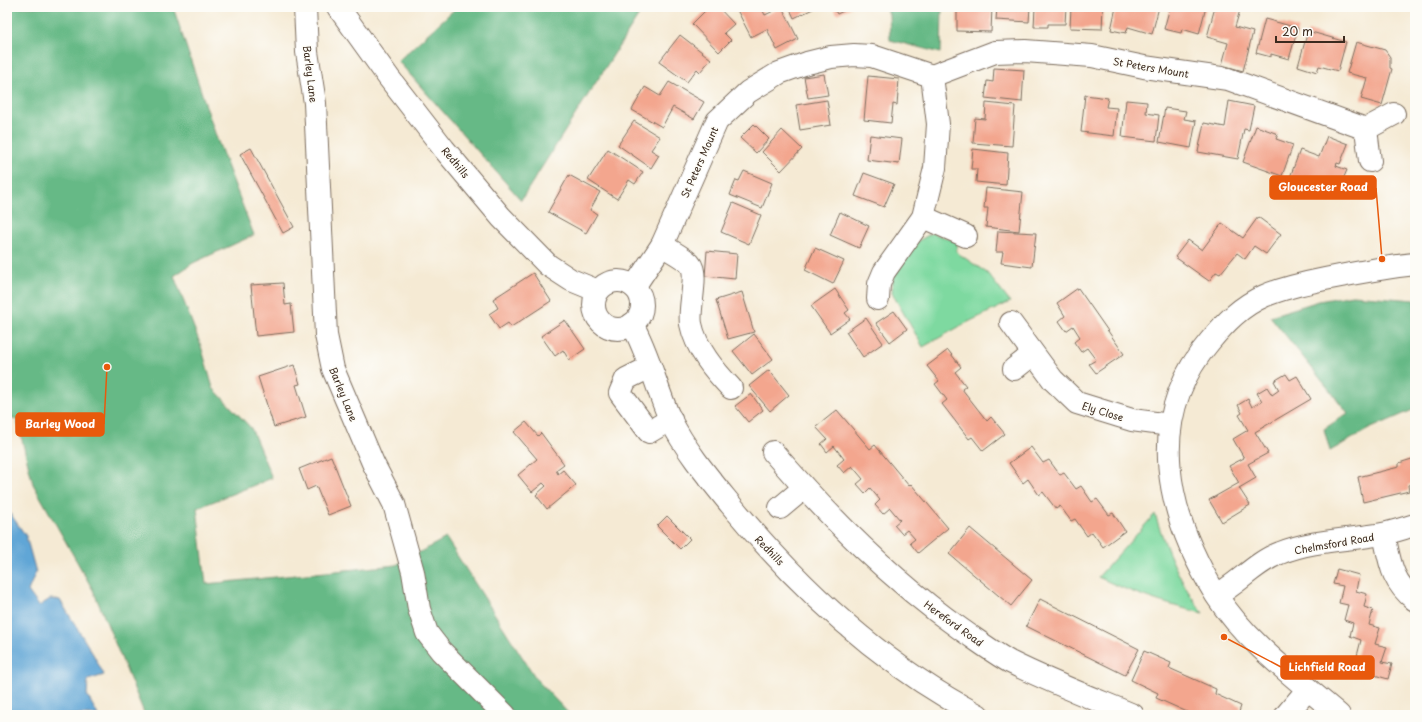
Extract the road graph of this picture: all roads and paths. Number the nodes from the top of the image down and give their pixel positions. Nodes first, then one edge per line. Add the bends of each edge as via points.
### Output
1 (305, 7) edge
2 (338, 7) edge
3 (932, 76) junction
4 (1394, 114) dead end
5 (1366, 129) junction
6 (1370, 161) dead end
7 (923, 216) junction
8 (966, 236) dead end
9 (662, 245) junction
10 (1415, 264) edge
11 (634, 287) junction
12 (598, 291) junction
13 (878, 299) dead end
14 (1011, 323) dead end
15 (632, 324) junction
16 (1032, 354) junction
17 (650, 367) junction
18 (1014, 369) dead end
19 (731, 388) dead end
20 (670, 419) junction
21 (1170, 425) junction
22 (773, 452) dead end
23 (804, 488) junction
24 (780, 508) dead end
25 (1415, 525) edge
26 (1384, 534) junction
27 (1217, 595) junction
28 (1415, 600) edge
29 (1308, 689) junction
30 (505, 715) edge
31 (978, 715) edge
32 (1132, 715) edge
33 (1286, 715) edge
34 (1339, 715) edge

1 - 30 street, Barley Lane via 307,52 315,103 326,336 332,369 394,504 427,633
2 - 12 street, Redhills via 426,125 502,217 548,265 571,280
3 - 5 street, St Peters Mount via 995,52 1025,51 1092,56 1144,67 1228,79
3 - 7 street via 938,124 935,168
3 - 9 street, St Peters Mount via 872,56 831,57 779,73 748,92 717,121
4 - 5 street
5 - 6 street
7 - 8 street
7 - 13 street via 884,272 879,284
9 - 11 street, St Peters Mount
9 - 19 street via 690,264 694,275 690,312 693,334 716,372
10 - 21 street via 1298,285 1263,296 1230,317 1200,352 1184,378
11 - 12 street via 615,280 605,284
11 - 15 street via 642,301 638,318
12 - 15 street via 594,304 597,318 604,325 614,329
14 - 16 street, Ely Close
15 - 17 street, Redhills via 642,341
16 - 18 street
16 - 21 street, Ely Close via 1077,404 1132,420
17 - 20 street, Redhills
17 - 20 street via 626,380 620,392 649,432
20 - 31 street, Redhills via 694,459 718,490 751,530 805,587 907,673
21 - 27 street via 1168,462 1173,498 1186,537
22 - 23 street, Hereford Road
23 - 24 street
23 - 32 street, Hereford Road via 866,551 907,588 976,640 1010,661
25 - 26 street, Chelmsford Road
26 - 27 street, Chelmsford Road via 1317,544 1280,553
26 - 28 street via 1395,576 1405,592
27 - 29 street via 1245,632
29 - 33 street
29 - 34 street

